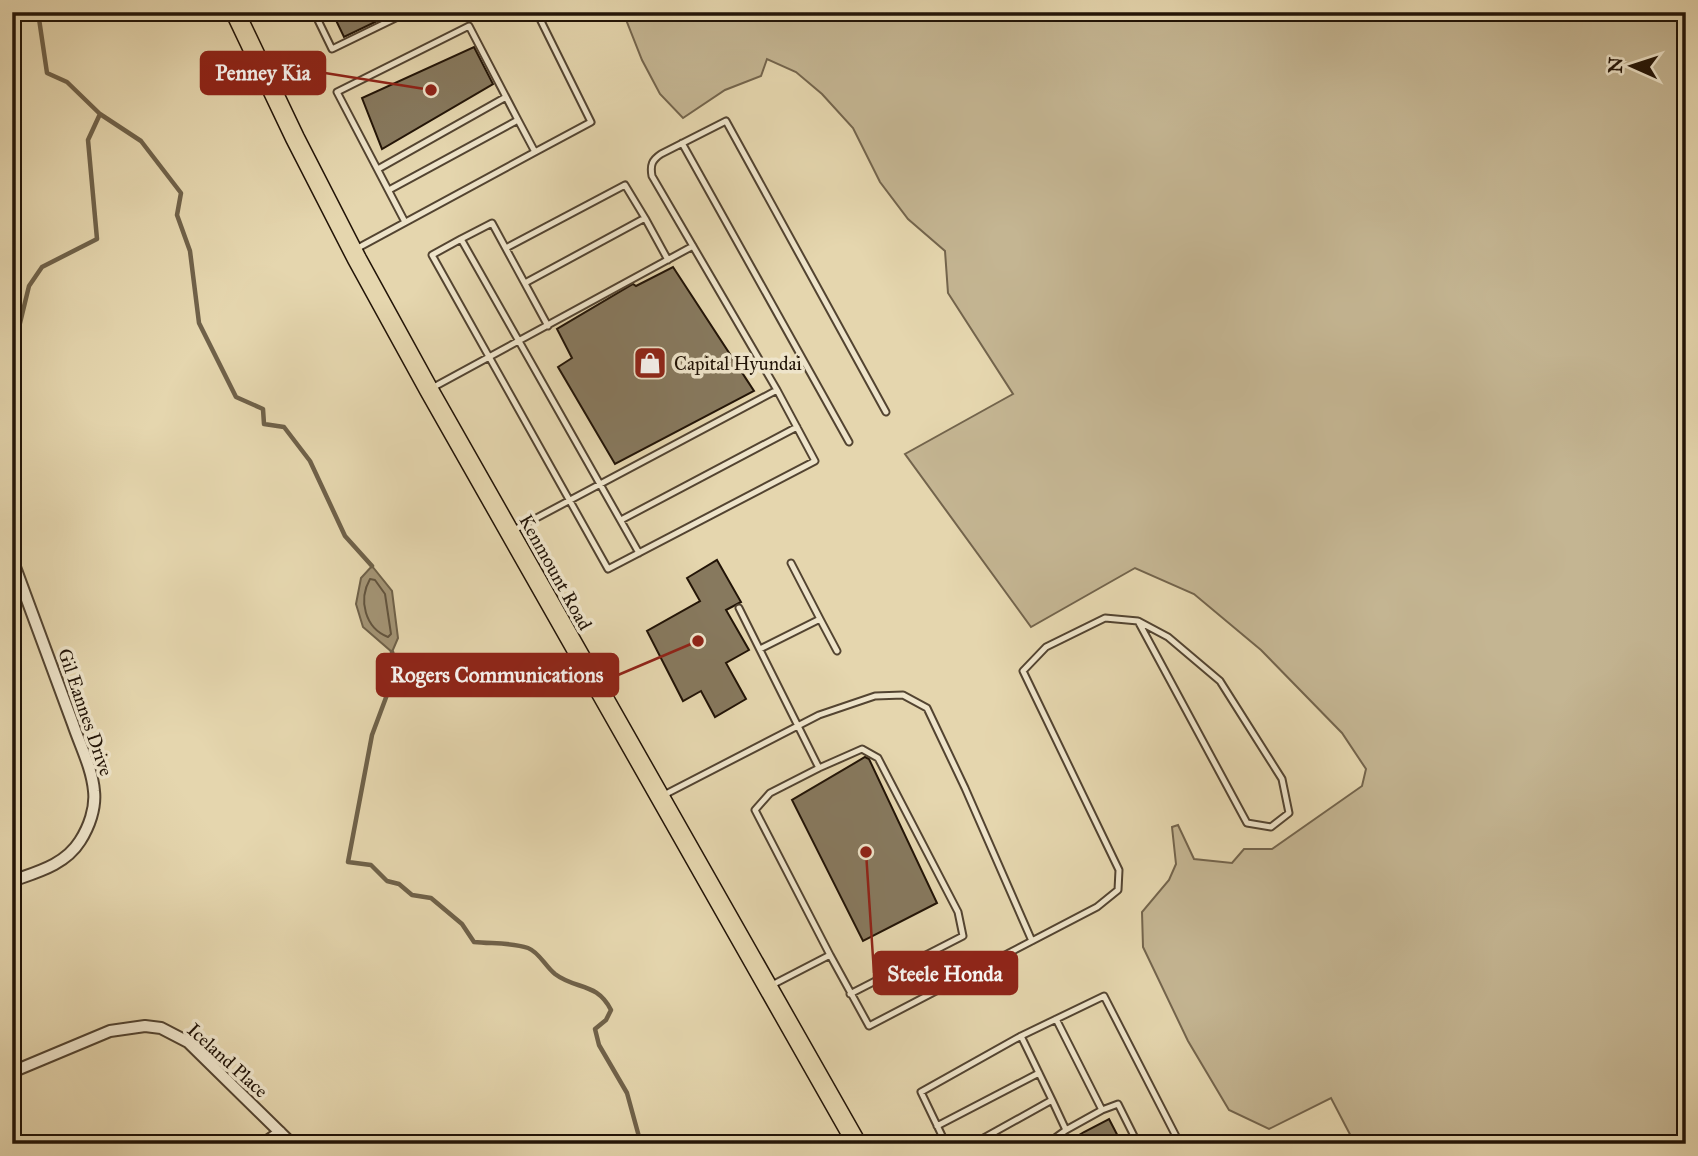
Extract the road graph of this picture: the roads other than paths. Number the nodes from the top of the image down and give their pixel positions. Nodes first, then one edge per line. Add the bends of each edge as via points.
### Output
1 (235, 12) edge
2 (314, 12) edge
3 (408, 12) edge
4 (540, 19) dead end
5 (506, 97) junction
6 (518, 120) junction
7 (682, 143) junction
8 (535, 152) junction
9 (378, 169) junction
10 (389, 190) junction
11 (645, 218) junction
12 (405, 222) junction
13 (461, 239) junction
14 (693, 246) junction
15 (506, 248) junction
16 (353, 251) junction
17 (668, 260) junction
18 (525, 283) junction
19 (548, 326) junction
20 (520, 341) junction
21 (488, 358) junction
22 (429, 390) junction
23 (777, 390) junction
24 (886, 412) dead end
25 (797, 427) junction
26 (849, 442) dead end
27 (601, 483) junction
28 (569, 501) junction
29 (621, 520) junction
30 (510, 532) junction
31 (639, 552) junction
32 (12, 559) edge
33 (791, 563) dead end
34 (739, 608) dead end
35 (820, 619) junction
36 (1138, 621) junction
37 (760, 649) junction
38 (837, 651) dead end
39 (797, 725) junction
40 (819, 768) junction
41 (660, 797) junction
42 (12, 881) edge
43 (1032, 941) junction
44 (938, 949) junction
45 (830, 955) junction
46 (954, 982) junction
47 (768, 987) junction
48 (850, 994) junction
49 (1056, 1019) junction
50 (1021, 1037) junction
51 (12, 1072) edge
52 (1039, 1073) junction
53 (1052, 1100) junction
54 (1102, 1110) junction
55 (937, 1126) junction
56 (1066, 1130) junction
57 (280, 1132) junction
58 (263, 1144) edge
59 (292, 1144) edge
60 (857, 1144) edge
61 (946, 1144) edge
62 (973, 1144) edge
63 (1007, 1144) edge
64 (1138, 1144) edge
65 (1180, 1144) edge

1 - 16 main road, Kenmount Road
2 - 3 lane via 332,49
4 - 8 lane via 591,121
5 - 6 lane
5 - 9 lane
5 - 9 lane via 469,26 337,92
6 - 8 lane
6 - 10 lane
7 - 14 lane via 661,153 650,167
7 - 24 lane via 726,121
7 - 26 lane
8 - 12 lane
9 - 10 lane
10 - 12 lane
11 - 15 lane via 625,185
11 - 17 lane
11 - 18 lane
12 - 16 lane
13 - 15 lane via 492,223
13 - 20 lane
13 - 21 lane via 432,255
14 - 17 lane
14 - 23 lane
15 - 18 lane
16 - 22 main road, Kenmount Road
17 - 19 lane
18 - 19 lane
19 - 20 lane
20 - 21 lane
20 - 27 lane
21 - 22 lane
21 - 28 lane
22 - 30 main road, Kenmount Road
23 - 25 lane
23 - 27 lane
25 - 29 lane
25 - 31 lane via 815,461
27 - 28 lane
27 - 29 lane
28 - 30 lane
28 - 31 lane via 608,569
29 - 31 lane
30 - 41 main road, Kenmount Road
32 - 42 street, Gil Eannes Drive via 94,790 89,823 74,848 55,865
33 - 35 lane
34 - 37 lane
35 - 37 lane
35 - 38 lane
36 - 36 lane via 1247,823 1271,827 1289,813 1282,779 1245,717 1220,681 1168,637
36 - 43 lane via 1105,618 1046,647 1023,671 1119,870 1118,890 1097,907
37 - 39 lane
39 - 40 lane
39 - 41 lane
39 - 43 lane via 875,696 903,695 927,708
40 - 44 lane via 862,749 878,758 958,912 962,936
40 - 45 lane via 770,793 755,810
41 - 47 main road, Kenmount Road
43 - 46 lane
44 - 46 lane
44 - 48 lane
45 - 47 lane
45 - 48 lane
46 - 48 lane via 869,1026
47 - 60 main road, Kenmount Road
49 - 50 lane
49 - 54 lane
49 - 65 lane via 1104,996
50 - 52 lane
50 - 55 lane via 921,1092
51 - 57 street, Iceland Place via 110,1031 161,1028 188,1042
52 - 53 lane
52 - 55 lane
53 - 56 lane
53 - 62 lane
54 - 56 lane
54 - 64 lane via 1118,1104
55 - 61 lane
56 - 63 lane via 1051,1141
57 - 58 street
57 - 59 street, Iceland Place

